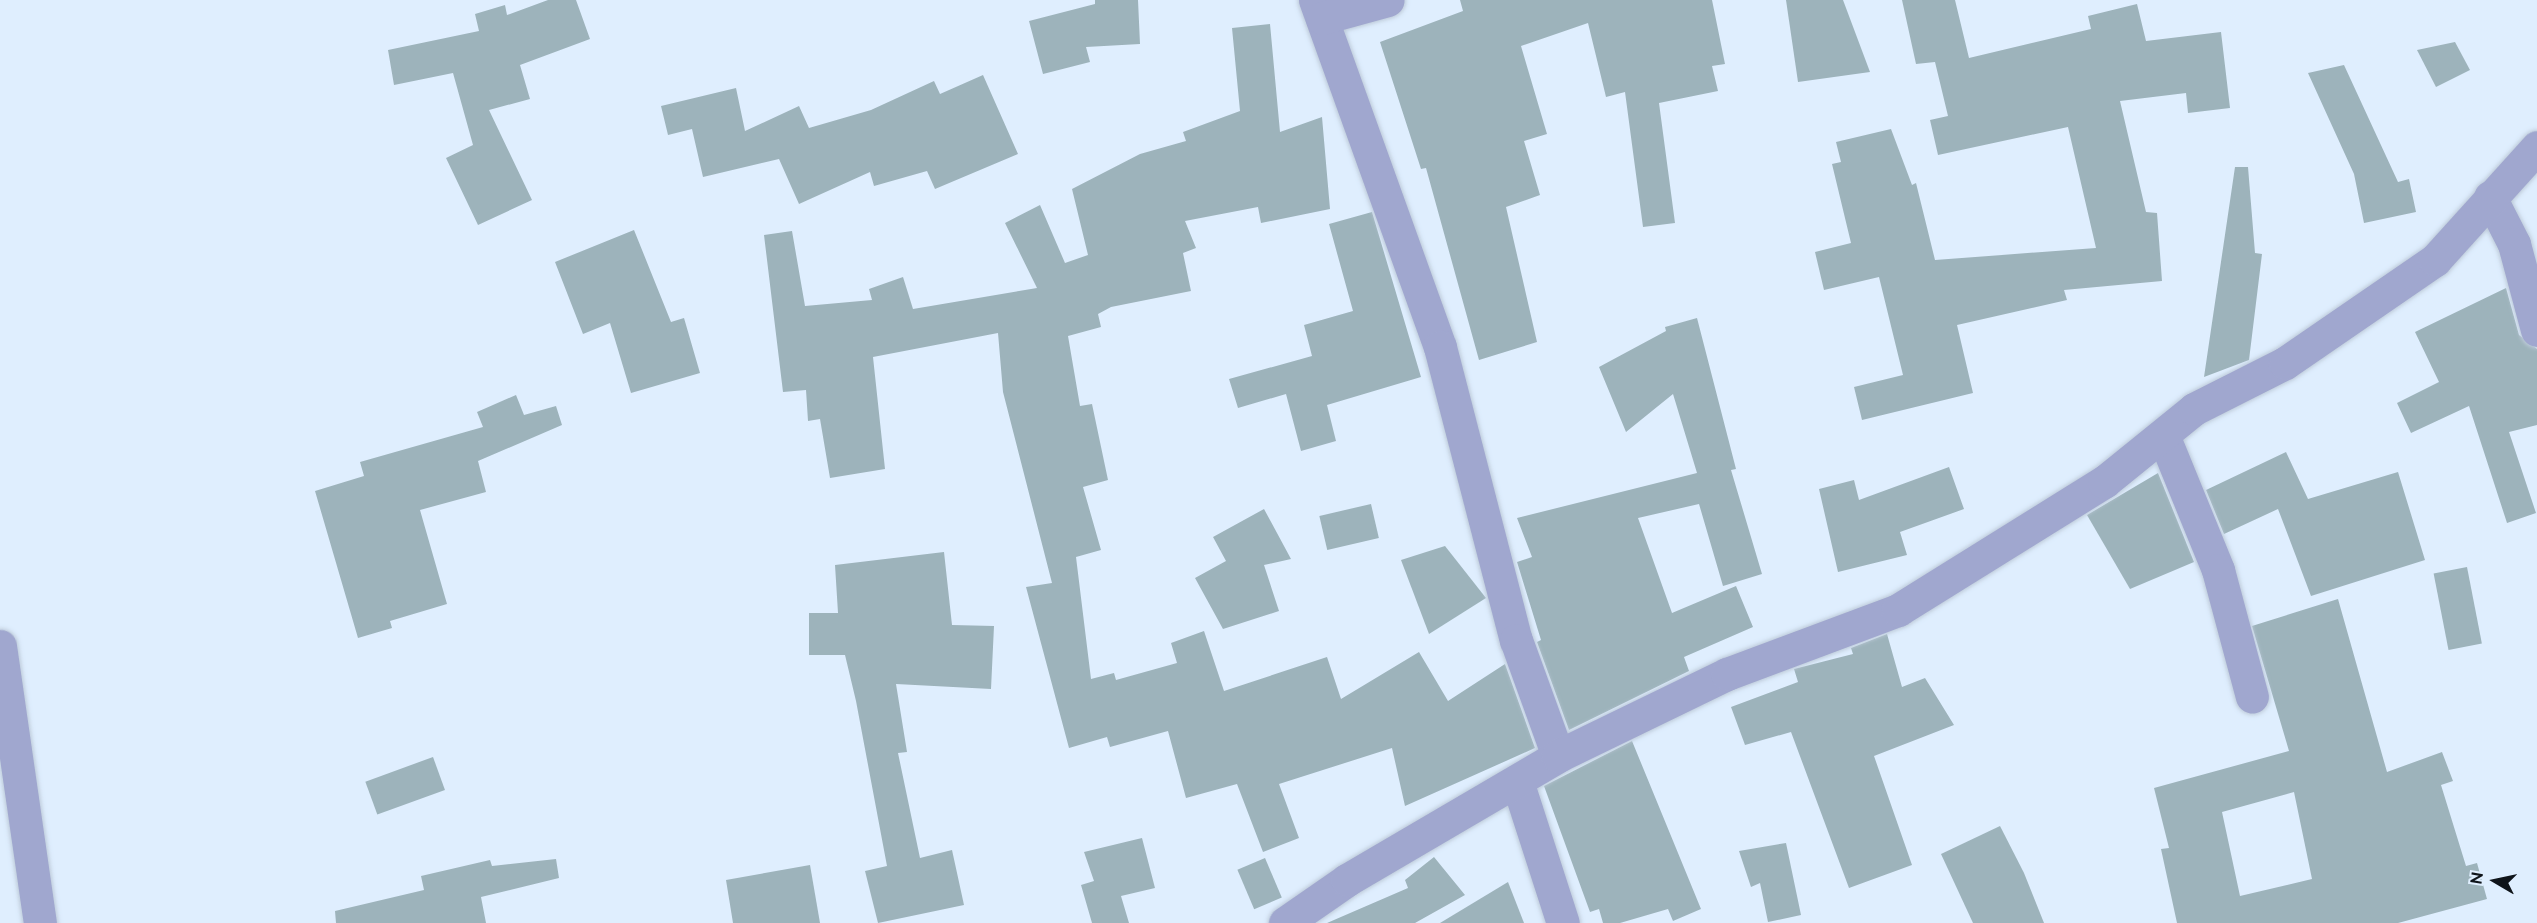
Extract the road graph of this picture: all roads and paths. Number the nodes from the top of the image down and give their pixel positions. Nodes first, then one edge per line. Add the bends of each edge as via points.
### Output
1 (1388, 0) edge
2 (1319, 9) edge
3 (2537, 147) edge
4 (2490, 197) junction
5 (2537, 330) edge
6 (2163, 435) junction
7 (0, 646) edge
8 (2253, 697) dead end
9 (1558, 756) junction
10 (1517, 781) junction
11 (40, 923) edge
12 (1285, 923) edge
13 (1563, 923) edge

1 - 2 street
2 - 9 street via 1440,347 1516,640
3 - 4 street
4 - 5 street via 2514,244
4 - 6 street via 2435,260 2285,363 2194,409
6 - 8 street via 2218,570
6 - 9 street via 2104,482 1898,610 1727,674
7 - 11 street
9 - 10 street
10 - 12 street via 1347,880
10 - 13 street

